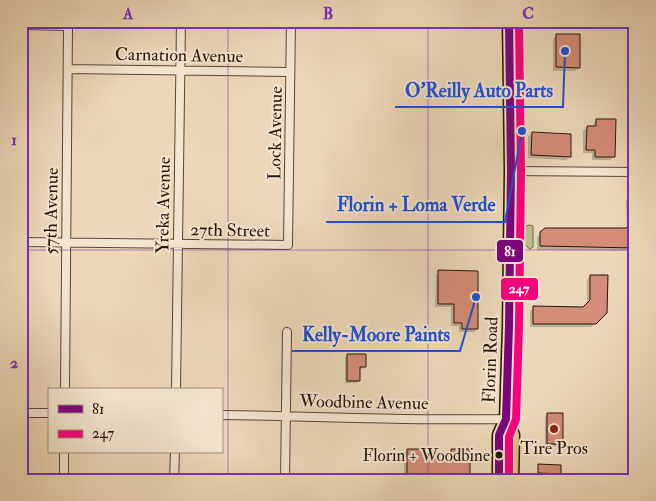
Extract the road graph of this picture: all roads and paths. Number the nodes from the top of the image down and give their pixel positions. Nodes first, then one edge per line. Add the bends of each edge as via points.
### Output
1 (180, 21) edge
2 (291, 21) edge
3 (21, 25) edge
4 (510, 25) edge
5 (68, 69) junction
6 (180, 70) junction
7 (290, 72) junction
8 (511, 171) junction
9 (635, 172) edge
10 (21, 242) edge
11 (66, 242) junction
12 (178, 244) junction
13 (288, 245) joint
14 (287, 332) dead end
15 (64, 388) edge
16 (176, 388) edge
17 (21, 413) edge
18 (48, 413) edge
19 (222, 415) edge
20 (286, 415) junction
21 (506, 419) junction
22 (64, 454) edge
23 (175, 454) edge
24 (64, 480) edge
25 (174, 480) edge
26 (285, 480) edge
27 (499, 480) edge
28 (512, 480) edge

1 - 6 street, Yreka Avenue
2 - 7 street, Lock Avenue
3 - 5 street, 57th Avenue via 68,26
4 - 8 main road, Florin Road
5 - 6 street, Carnation Avenue
5 - 11 street, 57th Avenue
6 - 7 street, Carnation Avenue
6 - 12 street, Yreka Avenue
7 - 13 street, Lock Avenue
8 - 9 street
8 - 21 main road, Florin Road
10 - 11 street, 27th Street
11 - 12 street, 27th Street
11 - 15 street, 57th Avenue
12 - 13 street, 27th Street
12 - 16 street, Yreka Avenue
14 - 20 street
17 - 18 street
19 - 20 street, Woodbine Avenue
20 - 21 street, Woodbine Avenue
20 - 26 street
21 - 27 main road, Florin Road via 499,435
21 - 28 main road, Florin Road via 513,435
22 - 24 street
23 - 25 street

